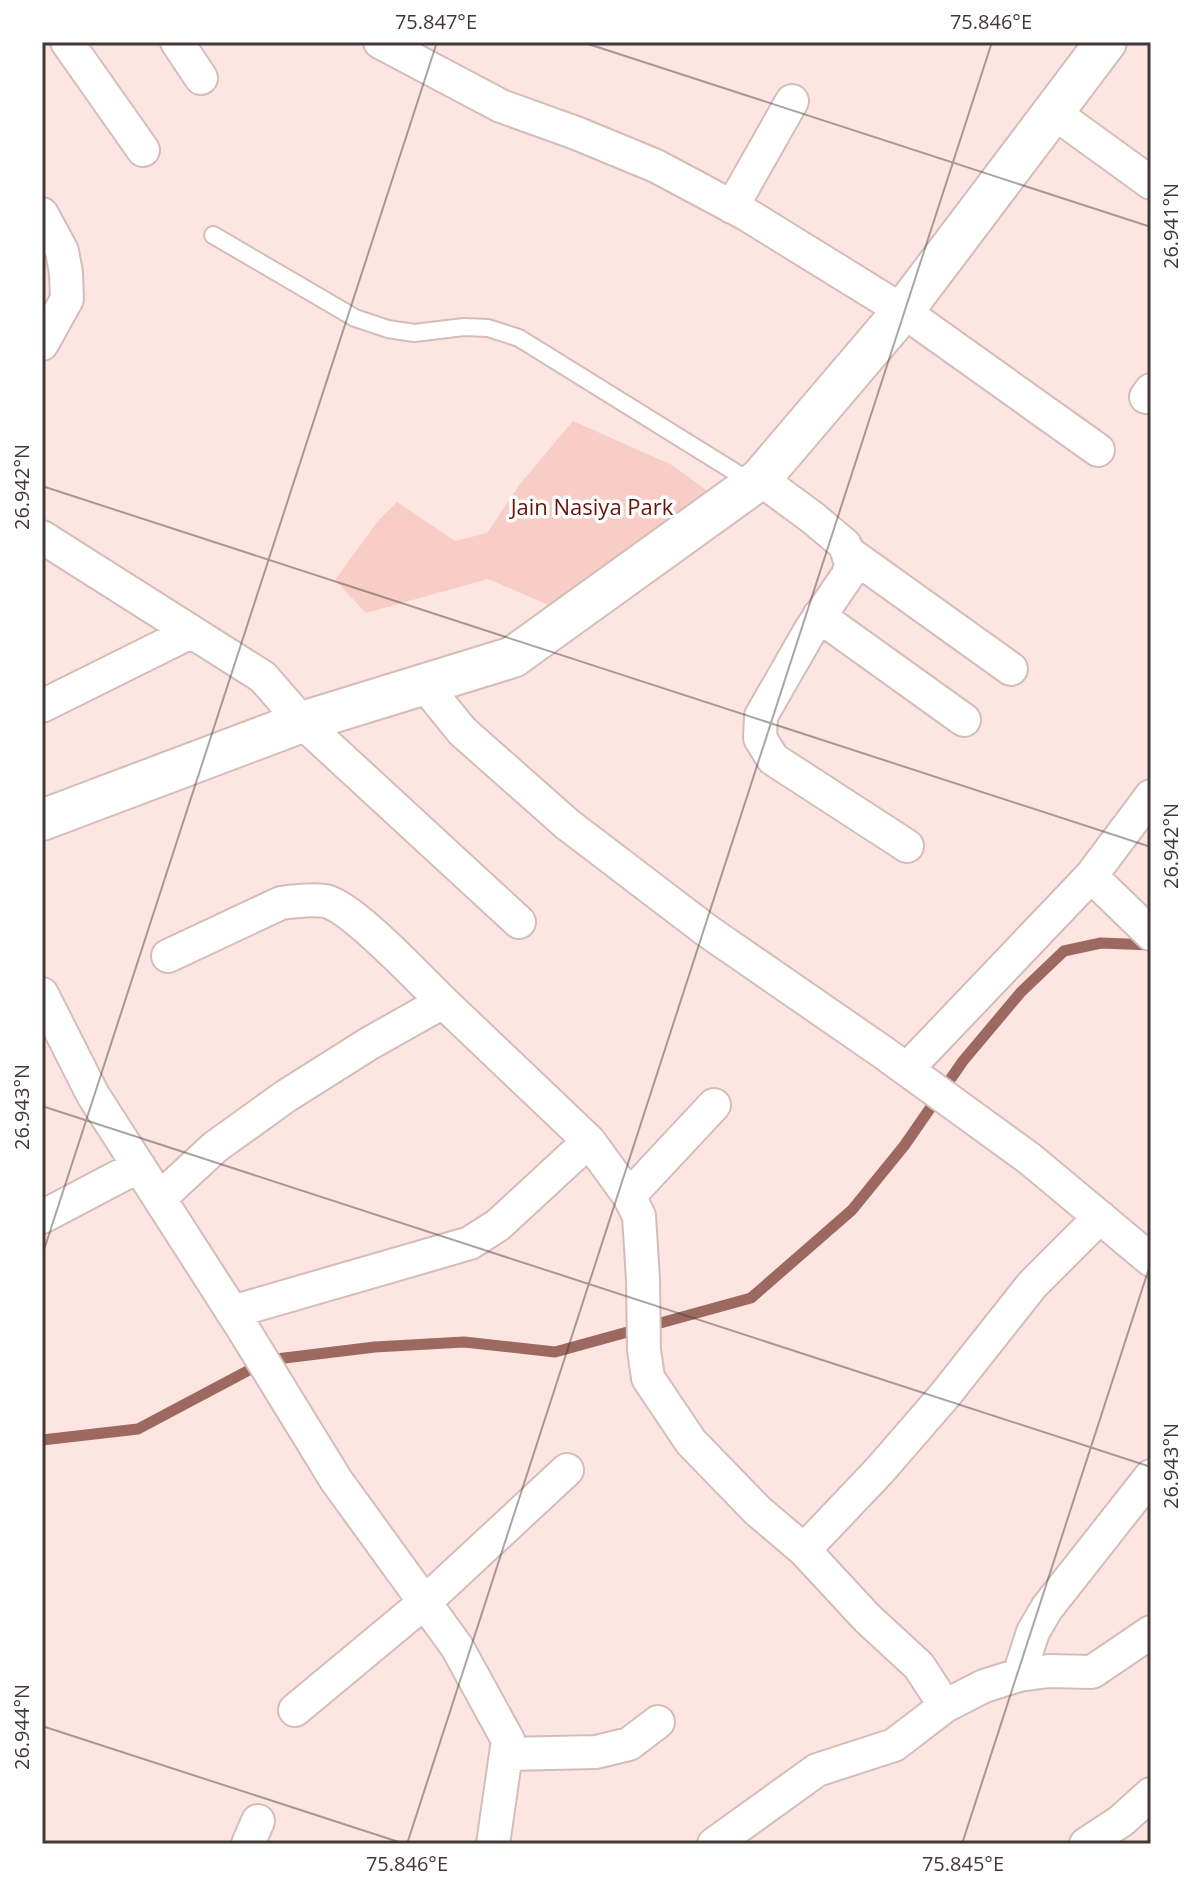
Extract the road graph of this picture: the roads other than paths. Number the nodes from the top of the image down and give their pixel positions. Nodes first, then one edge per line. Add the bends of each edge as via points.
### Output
1 (67, 42) edge
2 (177, 42) edge
3 (380, 42) edge
4 (1104, 42) edge
5 (201, 78) dead end
6 (792, 101) dead end
7 (1053, 112) junction
8 (143, 150) dead end
9 (1151, 183) edge
10 (732, 207) junction
11 (42, 214) edge
12 (213, 235) dead end
13 (903, 311) junction
14 (42, 344) edge
15 (1098, 450) dead end
16 (756, 481) junction
17 (42, 537) edge
18 (849, 553) junction
19 (819, 616) junction
20 (191, 632) junction
21 (1011, 669) dead end
22 (424, 684) junction
23 (42, 706) edge
24 (964, 720) dead end
25 (302, 722) junction
26 (1151, 796) edge
27 (42, 820) edge
28 (907, 846) dead end
29 (1091, 876) junction
30 (519, 922) dead end
31 (1151, 934) edge
32 (168, 956) dead end
33 (42, 994) edge
34 (443, 1002) junction
35 (914, 1074) junction
36 (714, 1105) dead end
37 (589, 1141) junction
38 (139, 1166) junction
39 (629, 1196) junction
40 (160, 1198) junction
41 (42, 1217) edge
42 (1100, 1217) junction
43 (1151, 1260) edge
44 (237, 1319) junction
45 (567, 1470) dead end
46 (1151, 1476) edge
47 (804, 1550) junction
48 (425, 1602) junction
49 (1151, 1632) edge
50 (1019, 1675) junction
51 (945, 1706) junction
52 (295, 1710) dead end
53 (658, 1722) dead end
54 (506, 1754) junction
55 (1151, 1794) edge
56 (1123, 1832) edge
57 (493, 1844) edge
58 (714, 1844) edge
59 (1086, 1844) edge

1 - 8 street
2 - 5 street
3 - 10 street via 501,106 656,166
4 - 7 street
6 - 10 street
7 - 9 street
7 - 13 street
10 - 13 street
11 - 14 street via 62,251 67,299
12 - 16 lane via 355,318 414,333 488,328 519,338
13 - 15 street
13 - 16 street
16 - 18 street via 824,527
16 - 22 street via 513,657
17 - 20 street
18 - 19 street via 848,575
18 - 21 street
19 - 24 street
19 - 28 street via 761,716 760,738 773,759
20 - 23 street
20 - 25 street via 263,677
22 - 25 street
22 - 35 street via 462,731 567,824 706,930
25 - 27 street
25 - 30 street
26 - 29 street
29 - 31 street
29 - 35 street
32 - 34 street via 281,903 327,901 354,916
33 - 38 street via 93,1095
34 - 37 street
34 - 40 street via 286,1096 215,1147
35 - 42 street
36 - 39 street
37 - 39 street
37 - 44 street via 498,1225 470,1243
38 - 40 street
38 - 41 street
39 - 47 street via 639,1216 648,1378 691,1442
40 - 44 street
42 - 43 street
42 - 47 street via 1032,1285 899,1449
44 - 48 street via 336,1480
45 - 48 street
46 - 50 street via 1047,1608
47 - 51 street via 919,1666
48 - 52 street
48 - 54 street via 457,1647 508,1740
49 - 50 street via 1092,1672
50 - 51 street
51 - 58 street via 894,1745 817,1770
53 - 54 street via 629,1744 596,1752
54 - 57 street
55 - 56 street
56 - 59 street

